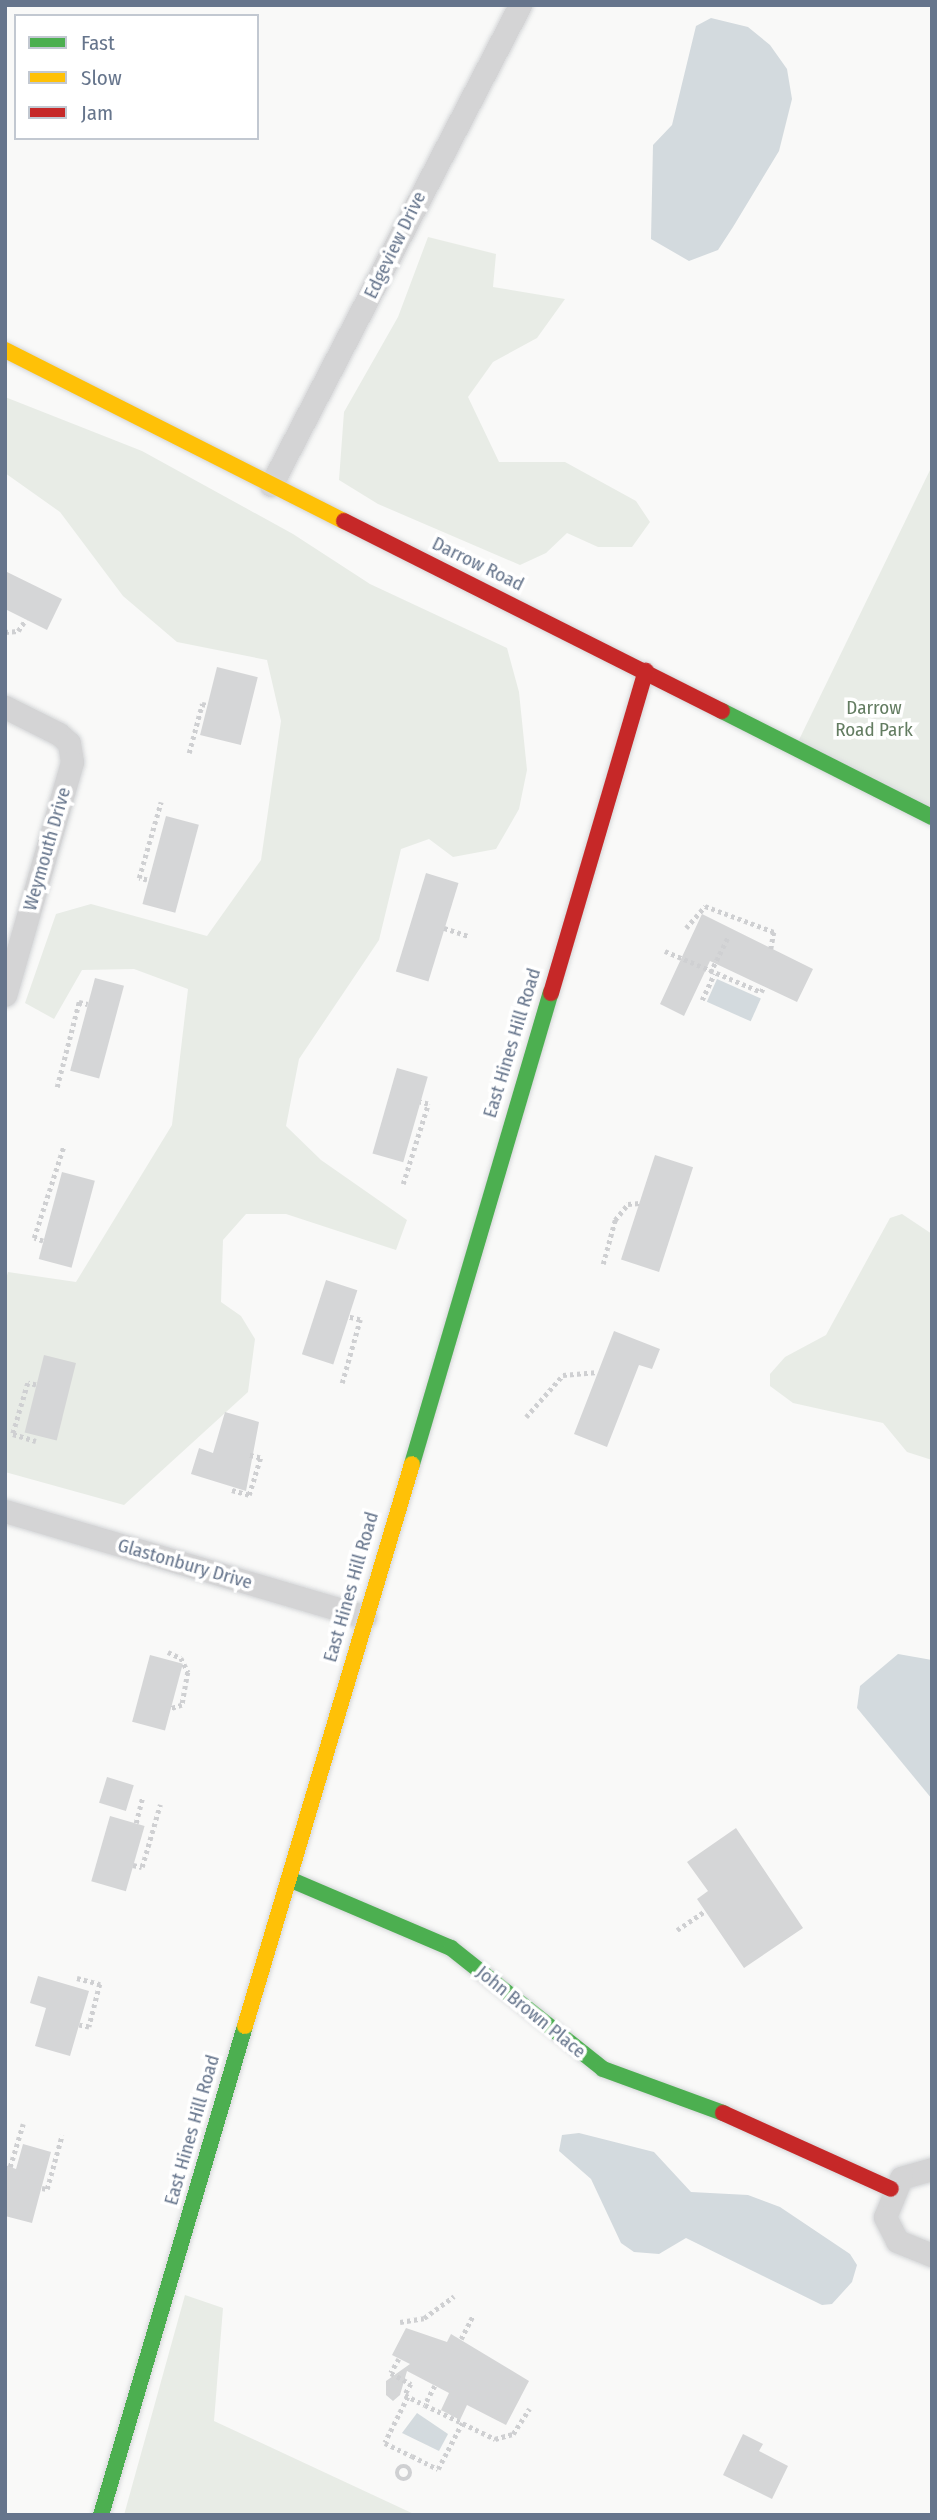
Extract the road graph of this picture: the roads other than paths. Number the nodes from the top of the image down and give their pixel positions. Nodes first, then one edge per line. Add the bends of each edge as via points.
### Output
1 (520, 5) edge
2 (5, 350) edge
3 (271, 485) junction
4 (646, 671) junction
5 (5, 707) edge
6 (932, 817) edge
7 (5, 995) edge
8 (5, 1511) edge
9 (365, 1617) junction
10 (289, 1880) junction
11 (932, 2169) edge
12 (891, 2189) junction
13 (932, 2255) edge
14 (101, 2515) edge

1 - 3 street, Edgeview Drive
2 - 3 street, Darrow Road
3 - 4 street, Darrow Road
4 - 6 street, Darrow Road
4 - 9 street, East Hines Hill Road
5 - 7 street, Weymouth Drive via 69,743 72,762
8 - 9 street, Glastonbury Drive
9 - 10 street, East Hines Hill Road
10 - 12 street, John Brown Place via 451,1948 603,2070 777,2133
10 - 14 street, East Hines Hill Road
11 - 12 street via 914,2171
12 - 13 street via 889,2230 908,2250

